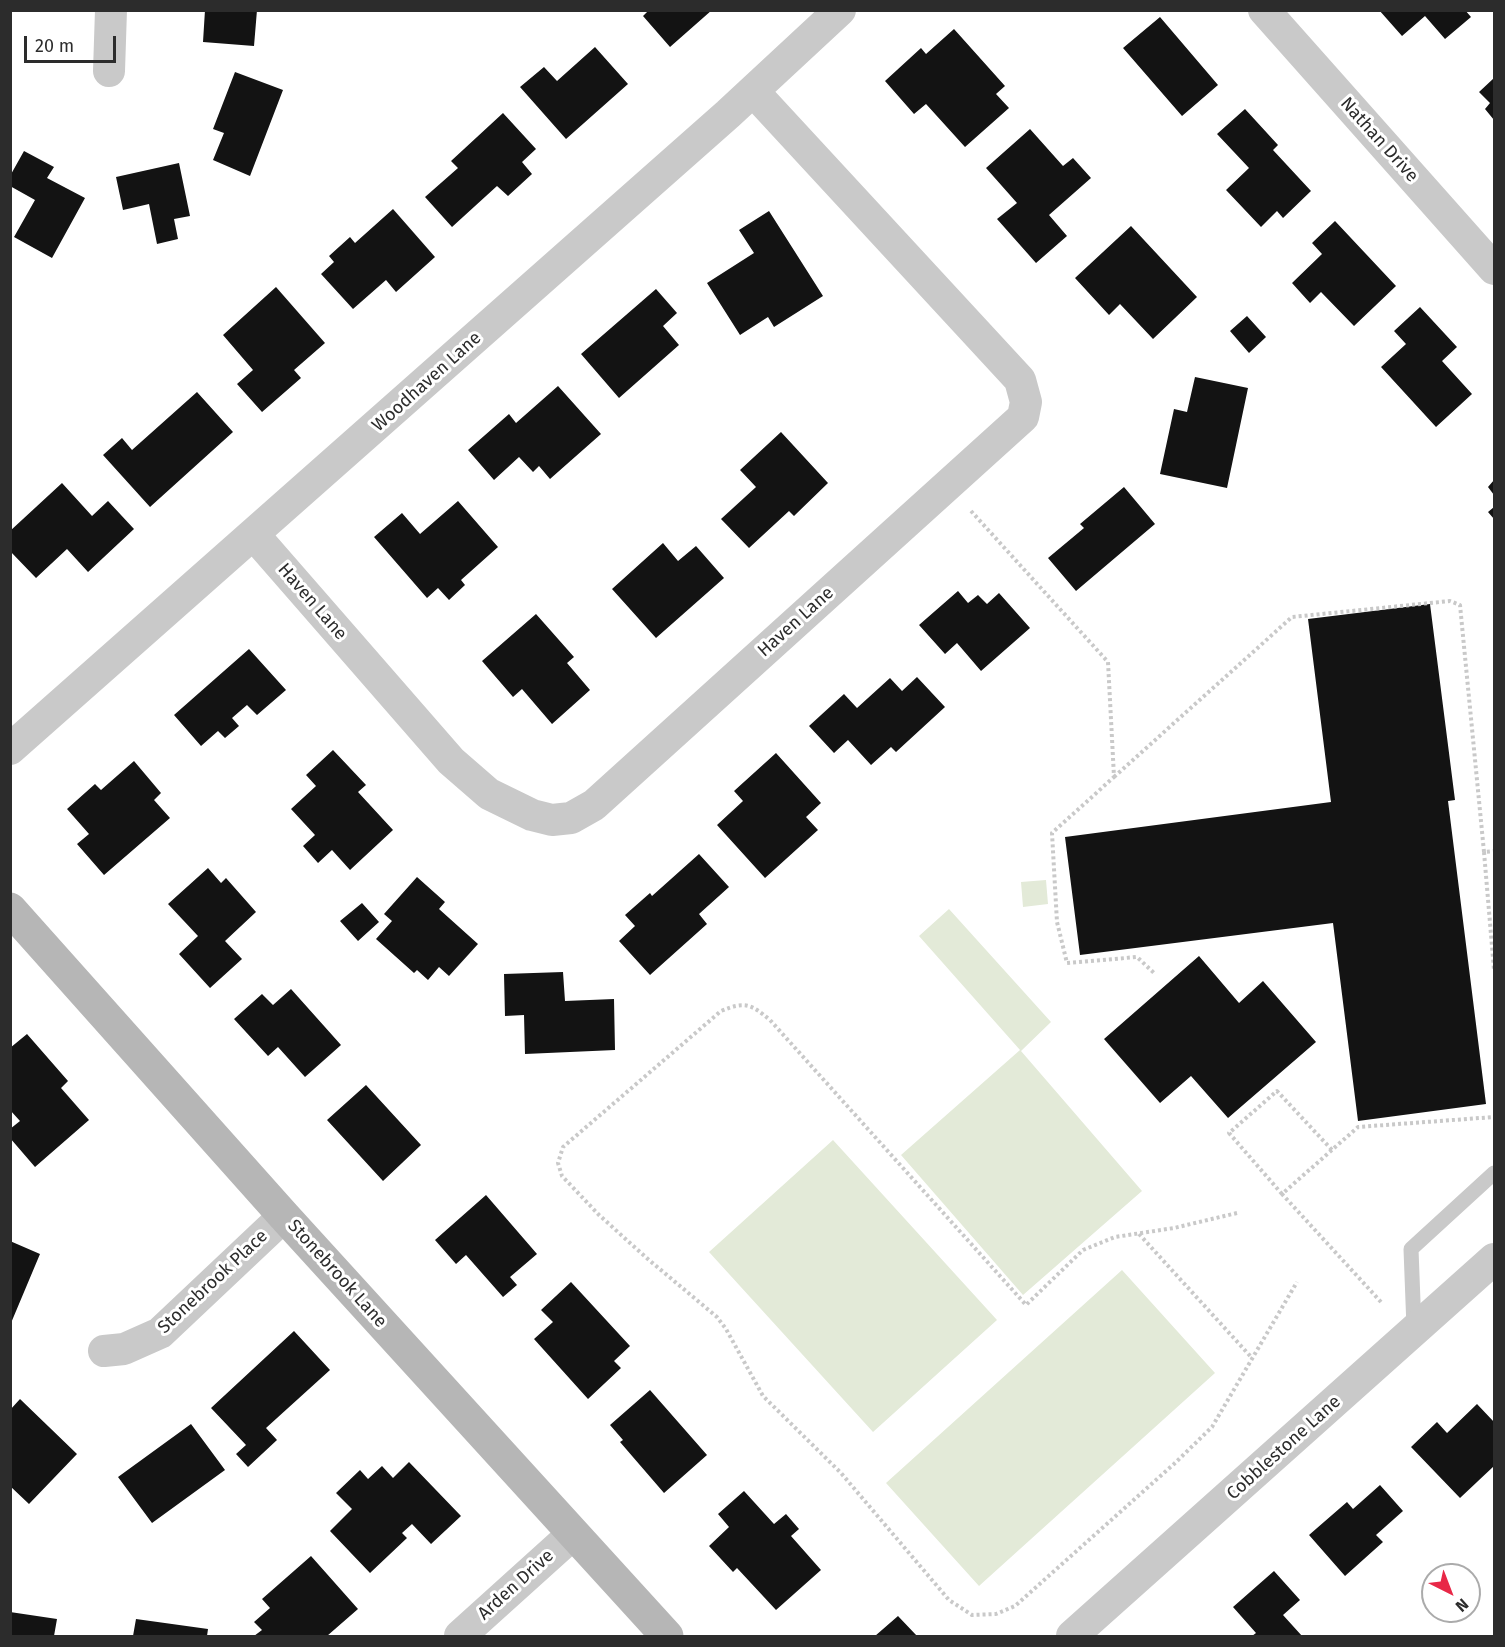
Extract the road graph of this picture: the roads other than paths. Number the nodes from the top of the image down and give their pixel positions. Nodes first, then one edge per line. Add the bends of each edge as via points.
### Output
1 (111, 10) edge
2 (840, 10) edge
3 (1264, 10) edge
4 (110, 71) dead end
5 (753, 91) junction
6 (1494, 270) edge
7 (254, 535) junction
8 (10, 749) edge
9 (10, 909) edge
10 (1494, 1173) edge
11 (284, 1216) junction
12 (1494, 1259) edge
13 (1414, 1331) junction
14 (104, 1352) dead end
15 (573, 1534) junction
16 (460, 1636) edge
17 (666, 1636) edge
18 (1072, 1636) edge

1 - 4 street
2 - 5 street, Woodhaven Lane
3 - 6 street, Nathan Drive
5 - 7 street, Woodhaven Lane
5 - 7 street, Haven Lane via 1020,380 1026,402 1023,417 594,804 571,818 552,820 532,815 489,794 451,760
7 - 8 street, Woodhaven Lane
9 - 11 street, Stonebrook Lane
10 - 13 lane via 1411,1249
11 - 14 street, Stonebrook Place via 160,1334 124,1349
11 - 15 street, Stonebrook Lane
12 - 13 street, Cobblestone Lane
13 - 18 street, Cobblestone Lane
15 - 16 street, Arden Drive
15 - 17 street, Stonebrook Lane

